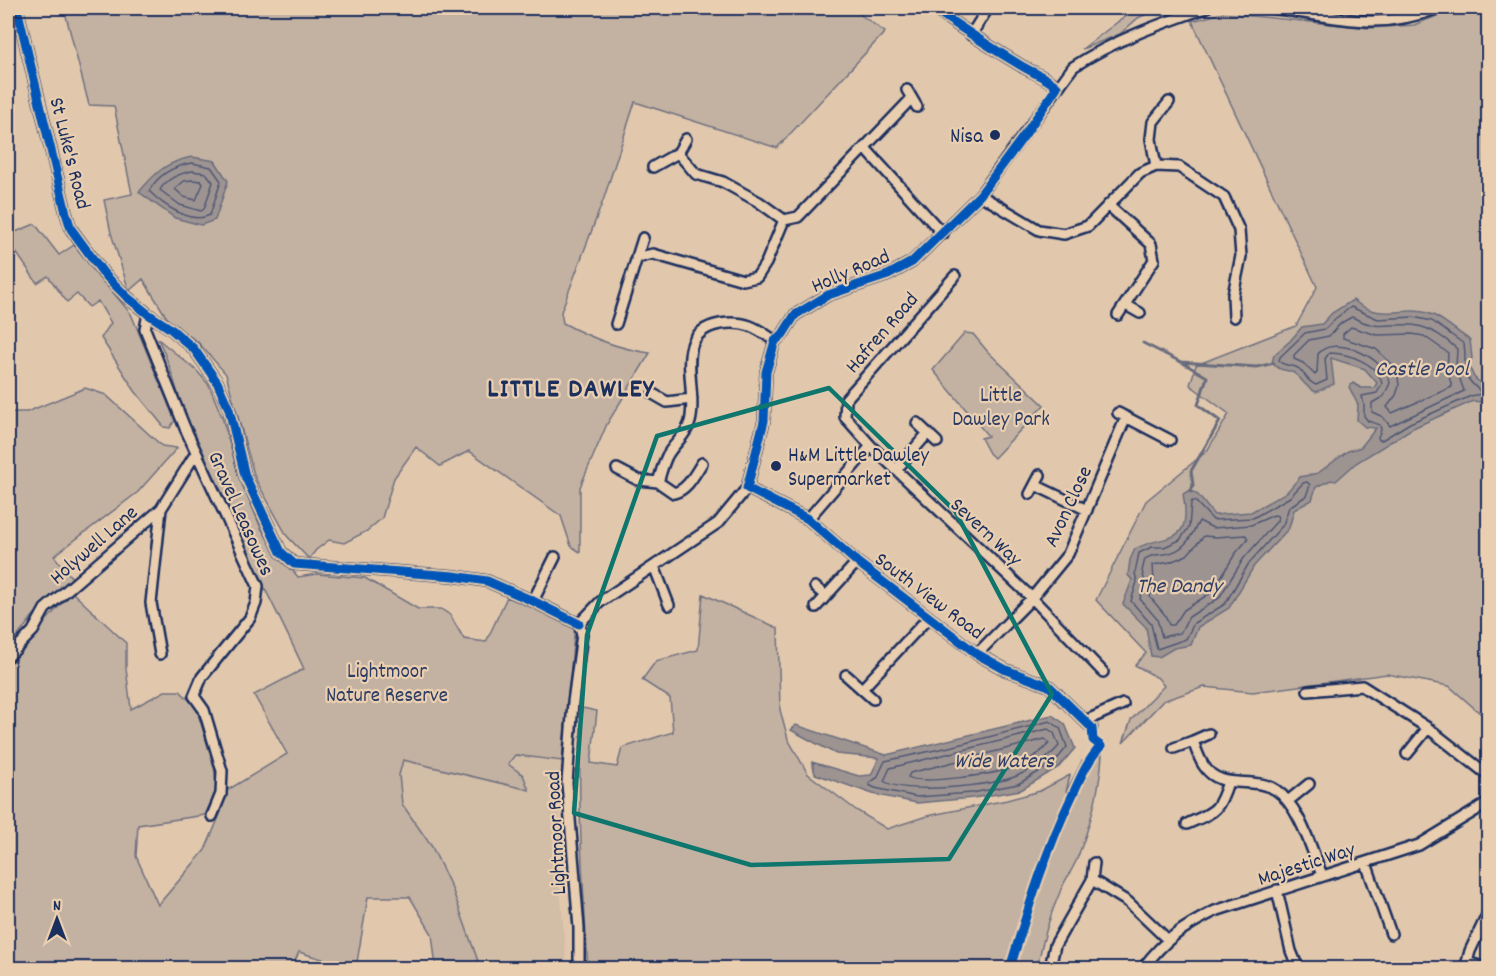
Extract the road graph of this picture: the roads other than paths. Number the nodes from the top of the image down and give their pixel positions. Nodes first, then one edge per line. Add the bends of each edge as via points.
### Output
1 (17, 8) edge
2 (933, 8) edge
3 (988, 8) edge
4 (1206, 8) edge
5 (1272, 8) edge
6 (1439, 8) edge
7 (1322, 12) edge
8 (1415, 12) edge
9 (971, 35) junction
10 (1057, 87) junction
11 (912, 99) dead end
12 (1169, 102) dead end
13 (686, 139) dead end
14 (864, 148) junction
15 (678, 153) junction
16 (1156, 166) junction
17 (653, 167) dead end
18 (980, 195) junction
19 (1108, 204) junction
20 (784, 220) junction
21 (943, 234) junction
22 (643, 238) dead end
23 (636, 258) junction
24 (956, 276) dead end
25 (1126, 305) junction
26 (1140, 313) dead end
27 (148, 315) junction
28 (1118, 315) dead end
29 (1234, 317) dead end
30 (616, 324) dead end
31 (775, 341) junction
32 (653, 394) dead end
33 (692, 399) junction
34 (845, 417) joint
35 (917, 423) dead end
36 (928, 433) junction
37 (1170, 440) dead end
38 (937, 442) dead end
39 (871, 446) junction
40 (196, 453) junction
41 (702, 462) dead end
42 (617, 469) dead end
43 (896, 470) junction
44 (1040, 475) dead end
45 (658, 482) junction
46 (1035, 485) junction
47 (747, 488) junction
48 (1030, 494) dead end
49 (160, 509) junction
50 (1087, 510) junction
51 (808, 519) junction
52 (555, 557) dead end
53 (858, 562) junction
54 (654, 566) junction
55 (815, 587) dead end
56 (826, 596) junction
57 (1032, 598) junction
58 (533, 601) junction
59 (669, 605) dead end
60 (816, 607) dead end
61 (928, 618) junction
62 (579, 624) junction
63 (160, 654) dead end
64 (977, 654) junction
65 (8, 657) edge
66 (1103, 672) dead end
67 (846, 675) dead end
68 (862, 689) junction
69 (1308, 691) dead end
70 (873, 699) dead end
71 (1123, 704) dead end
72 (1085, 721) junction
73 (1092, 728) dead end
74 (1428, 728) junction
75 (1209, 734) dead end
76 (1192, 741) junction
77 (1174, 748) dead end
78 (1407, 754) dead end
79 (1488, 775) edge
80 (1227, 782) junction
81 (1309, 784) dead end
82 (1288, 801) junction
83 (1488, 803) edge
84 (212, 816) dead end
85 (1192, 818) dead end
86 (1094, 863) dead end
87 (1366, 863) junction
88 (1323, 875) junction
89 (1092, 880) junction
90 (1277, 890) junction
91 (1488, 914) edge
92 (1391, 934) dead end
93 (1168, 940) junction
94 (1466, 965) edge
95 (579, 969) edge
96 (1050, 969) edge
97 (1143, 969) edge
98 (1298, 969) edge
99 (1485, 969) edge

1 - 27 street, St Luke's Road via 71,229 104,274
2 - 9 street
3 - 9 street
4 - 10 street, Holly Road via 1094,53 1073,66
5 - 7 street
6 - 8 street
7 - 8 street via 1383,22
9 - 10 street via 1048,78
10 - 18 street, Holly Road
11 - 14 street
12 - 16 street via 1153,122 1150,139
13 - 15 street
14 - 20 street via 798,217
14 - 21 street
15 - 17 street
15 - 20 street via 696,174 723,182
16 - 19 street via 1140,173
16 - 29 street via 1179,167 1224,196 1239,230 1241,256 1233,295
18 - 19 street via 1039,230 1064,234 1088,226
18 - 21 street, Holly Road
19 - 25 street via 1151,244 1154,260
20 - 23 street via 757,277 743,280 652,254
21 - 31 street, Holly Road via 912,262 888,275 828,295 795,315
22 - 23 street
23 - 30 street
24 - 34 street, Hafren Road via 846,399
25 - 26 street
25 - 28 street
27 - 40 street, Gravel Leasowes via 145,329
27 - 58 street, St Luke's Road via 194,349 217,382 229,409 245,476 281,552 294,564 487,581
31 - 33 street via 744,323 730,322 703,330 690,345
31 - 47 street, Holly Road via 766,372 764,421
32 - 33 street via 667,402
33 - 45 street via 687,430 667,457
34 - 39 street, Severn Way
35 - 36 street
36 - 38 street
36 - 43 street
37 - 50 street, Avon Close via 1122,415
39 - 43 street, Severn Way
39 - 51 street
40 - 49 street, Holywell Lane
40 - 84 street, Gravel Leasowes via 258,586 250,618 202,677 194,696 204,710 222,771 221,794
41 - 45 street via 682,490 674,493
42 - 45 street via 638,480
43 - 57 street, Severn Way
44 - 46 street
46 - 48 street
46 - 50 street
47 - 51 street, South View Road
47 - 54 street, Holly Road via 718,523
49 - 63 street via 151,603
49 - 65 street, Holywell Lane via 45,609 33,631
50 - 57 street, Avon Close via 1068,554
51 - 53 street, South View Road
52 - 58 street
53 - 56 street
53 - 61 street, South View Road
54 - 59 street
54 - 62 street, Holly Road via 600,602
55 - 56 street
56 - 60 street
57 - 64 street, Avon Close
57 - 66 street, Severn Way
58 - 62 street, St Luke's Road
61 - 64 street, South View Road
61 - 68 street
62 - 95 street, Lightmoor Road via 582,634 567,783
64 - 72 street, South View Road via 1049,686
67 - 68 street
68 - 70 street
69 - 74 street via 1362,686
71 - 72 street
72 - 73 street, South View Road
74 - 78 street
74 - 79 street
75 - 76 street
76 - 77 street
76 - 80 street via 1204,766 1214,777
80 - 82 street via 1265,784
80 - 85 street via 1221,804 1211,813
81 - 82 street
82 - 88 street
83 - 87 street, Majestic Way via 1419,845
86 - 89 street
87 - 88 street, Majestic Way
87 - 92 street
88 - 90 street, Majestic Way
89 - 93 street via 1128,902
89 - 96 street via 1055,945
90 - 93 street, Majestic Way via 1215,911
90 - 98 street
91 - 94 street
93 - 97 street, Majestic Way
94 - 99 street

